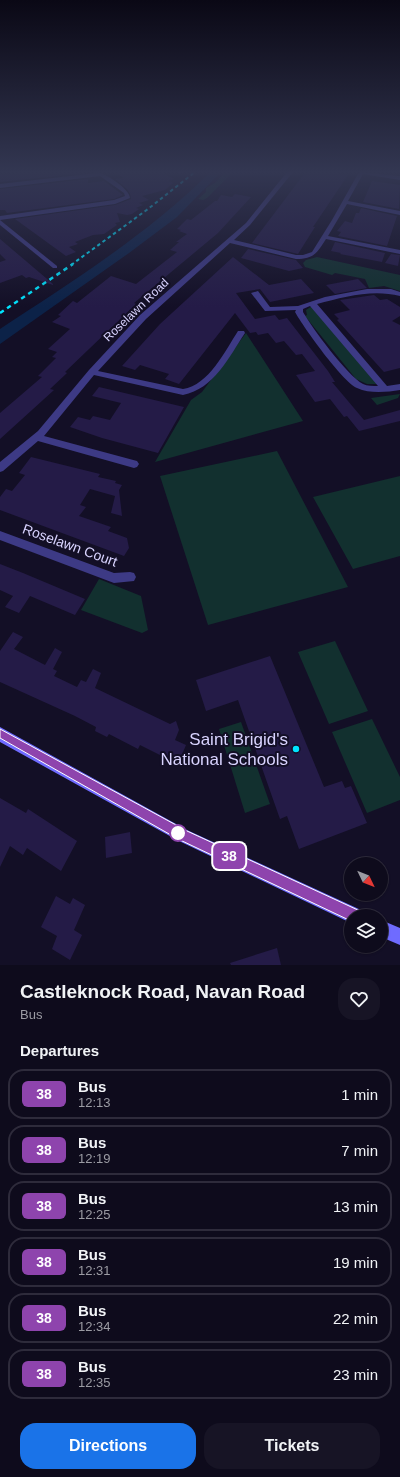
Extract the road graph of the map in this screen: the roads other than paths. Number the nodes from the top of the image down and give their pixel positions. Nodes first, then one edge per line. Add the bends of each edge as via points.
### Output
1 (253, 217) edge
2 (336, 217) edge
3 (0, 222) edge
4 (324, 237) junction
5 (230, 241) junction
6 (400, 252) edge
7 (55, 267) dead end
8 (255, 293) dead end
9 (400, 294) edge
10 (312, 303) junction
11 (300, 308) junction
12 (241, 333) dead end
13 (92, 372) junction
14 (400, 387) edge
15 (385, 389) junction
16 (36, 437) junction
17 (134, 464) dead end
18 (0, 468) edge
19 (0, 535) edge
20 (130, 577) dead end
21 (0, 734) edge
22 (344, 911) edge
23 (388, 932) edge
24 (400, 938) edge

1 - 5 street, Roselawn Road
2 - 4 street
3 - 7 street
4 - 5 street via 314,253 304,257
4 - 6 street
5 - 13 street, Roselawn Road via 143,316
8 - 11 street via 268,309 291,306
9 - 10 street via 378,290
10 - 11 street
10 - 15 street
11 - 15 street via 300,314 353,381 365,388
12 - 13 street via 204,383 191,392
13 - 16 street, Roselawn Road
14 - 15 street
16 - 17 street
16 - 18 street, Roselawn Road
19 - 20 street, Roselawn Court via 114,578
21 - 22 main road via 182,835
23 - 24 main road

